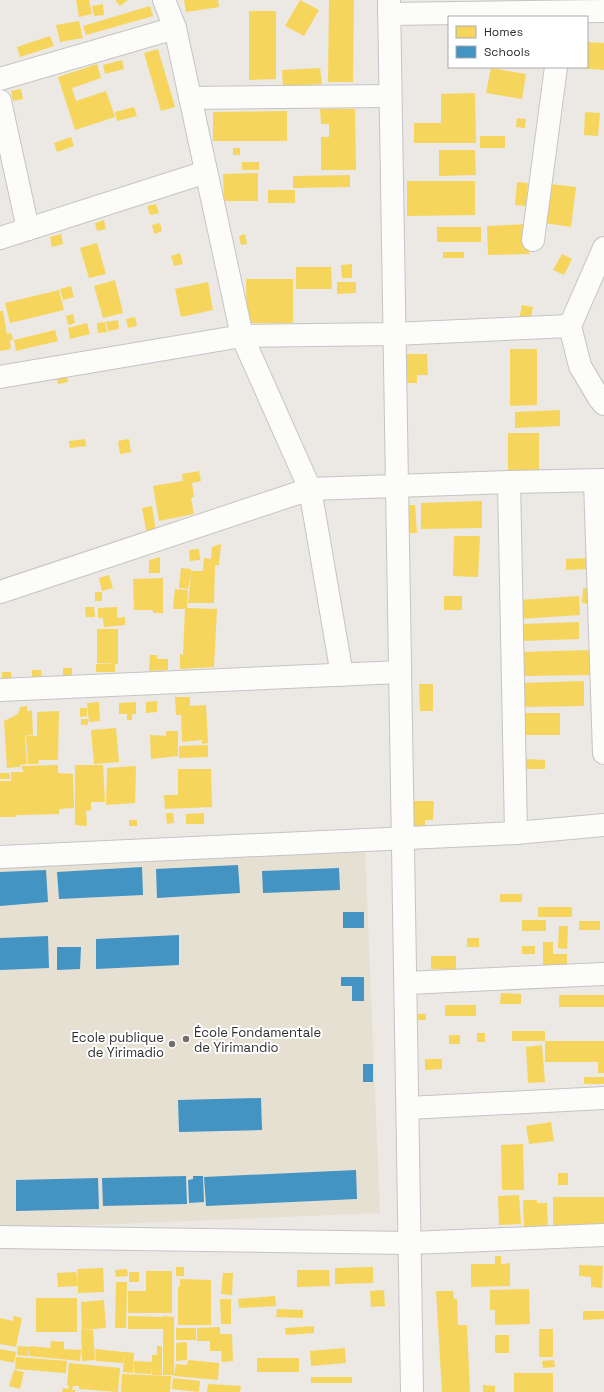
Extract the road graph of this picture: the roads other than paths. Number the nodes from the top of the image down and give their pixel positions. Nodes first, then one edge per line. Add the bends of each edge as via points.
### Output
1 (164, 0) edge
2 (527, 6) edge
3 (389, 7) edge
4 (604, 11) edge
5 (564, 14) edge
6 (175, 28) junction
7 (556, 68) edge
8 (0, 79) edge
9 (390, 96) junction
10 (190, 98) junction
11 (0, 100) edge
12 (206, 172) junction
13 (28, 229) junction
14 (0, 238) edge
15 (533, 240) dead end
16 (604, 248) edge
17 (570, 326) junction
18 (394, 334) junction
19 (242, 336) junction
20 (0, 377) edge
21 (604, 404) edge
22 (600, 481) edge
23 (509, 482) junction
24 (397, 486) junction
25 (310, 489) junction
26 (0, 592) edge
27 (400, 672) junction
28 (342, 675) junction
29 (0, 690) edge
30 (604, 753) edge
31 (604, 825) edge
32 (516, 833) junction
33 (403, 839) junction
34 (0, 857) edge
35 (604, 974) edge
36 (406, 983) junction
37 (604, 1098) edge
38 (408, 1108) junction
39 (604, 1235) edge
40 (0, 1237) edge
41 (410, 1243) junction
42 (412, 1392) edge

1 - 6 street
2 - 3 street
2 - 5 street
3 - 9 street
4 - 5 street
6 - 8 street
6 - 10 street
7 - 15 street
9 - 10 street
9 - 18 street
10 - 12 street
11 - 13 street
12 - 13 street
12 - 19 street
13 - 14 street
16 - 17 street
17 - 18 street
17 - 21 street via 580,366
18 - 19 street
18 - 24 street
19 - 20 street
19 - 25 street
22 - 23 street
22 - 30 street
23 - 24 street
23 - 32 street
24 - 25 street
24 - 27 street
25 - 26 street
25 - 28 street
27 - 28 street
27 - 33 street
28 - 29 street
31 - 32 street
32 - 33 street
33 - 34 street
33 - 36 street
35 - 36 street
36 - 38 street
37 - 38 street
38 - 41 street
39 - 41 street
40 - 41 street
41 - 42 street

